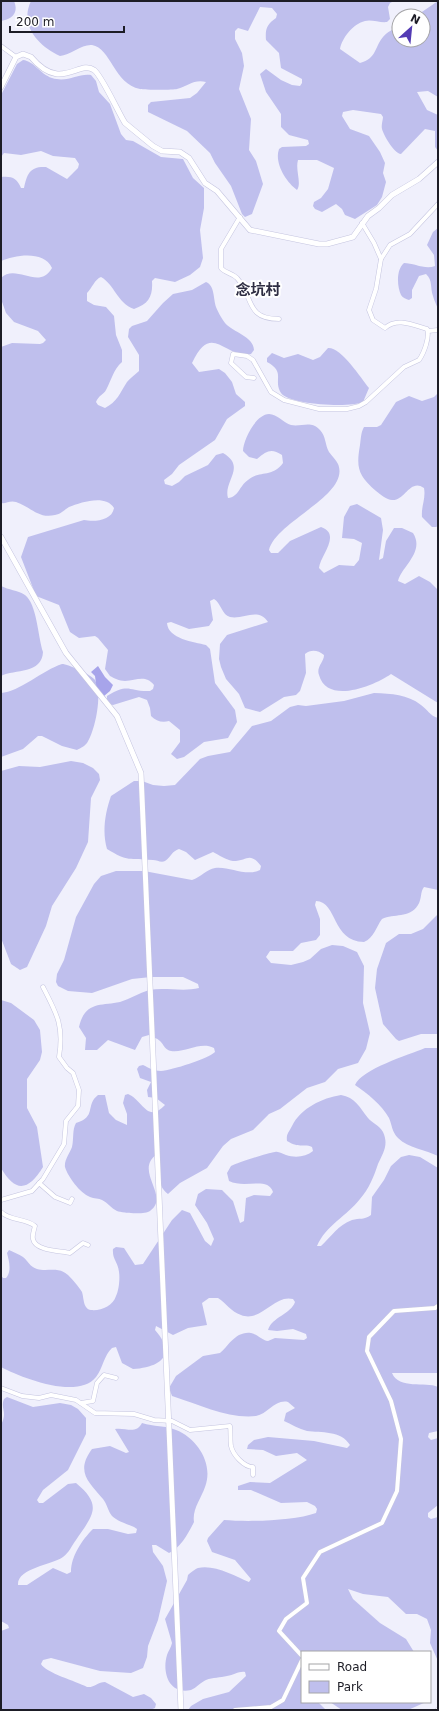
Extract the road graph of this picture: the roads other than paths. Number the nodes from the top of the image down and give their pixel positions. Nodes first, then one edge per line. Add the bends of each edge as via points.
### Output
1 (1, 46) edge
2 (16, 57) junction
3 (1, 88) edge
4 (438, 162) edge
5 (438, 204) edge
6 (240, 217) junction
7 (362, 223) junction
8 (381, 259) junction
9 (279, 320) dead end
10 (428, 330) junction
11 (438, 330) edge
12 (254, 378) dead end
13 (1, 537) edge
14 (43, 988) dead end
15 (39, 1183) junction
16 (72, 1199) dead end
17 (1, 1200) edge
18 (1, 1212) edge
19 (88, 1245) dead end
20 (438, 1306) edge
21 (116, 1378) dead end
22 (1, 1388) edge
23 (81, 1403) junction
24 (168, 1421) junction
25 (253, 1475) dead end
26 (301, 1655) edge
27 (301, 1662) edge
28 (181, 1710) edge
29 (235, 1710) edge

1 - 2 street
2 - 3 street
2 - 6 street via 28,55 38,65 54,74 68,73 86,67 95,70 130,129 162,151 184,153 205,183 217,191
4 - 7 street via 419,179 392,195
5 - 8 street via 410,234 390,245
6 - 7 street via 253,232 324,245 353,237
6 - 9 street via 221,249 221,268 238,279 255,313 267,320
7 - 8 street
8 - 10 street via 376,288 369,304 371,317 385,328 389,324 400,322
10 - 11 street
10 - 12 street via 419,360 404,367 366,402 347,409 319,409 284,400 272,392 253,360 247,356 234,354 231,363 246,377
13 - 24 street via 66,653 117,716 141,773
14 - 15 street via 58,1016 62,1040 59,1057 73,1073 79,1090 78,1106 66,1121 64,1144
15 - 16 street via 55,1197 70,1203
15 - 17 street via 32,1191
18 - 19 street via 5,1216 31,1222 35,1226 32,1238 34,1242 47,1250 70,1253 83,1243
20 - 26 street via 394,1311 369,1337 367,1352 391,1401 401,1439 397,1491 382,1524 320,1552 303,1578 307,1603 286,1619 279,1631
21 - 23 street via 104,1375 97,1383 93,1401
22 - 23 street via 22,1396 39,1398 51,1395
23 - 24 street via 95,1413 134,1414 143,1418
24 - 25 street via 190,1430 230,1426 231,1448 248,1467 253,1467
24 - 28 street
27 - 29 street via 282,1700 271,1707

